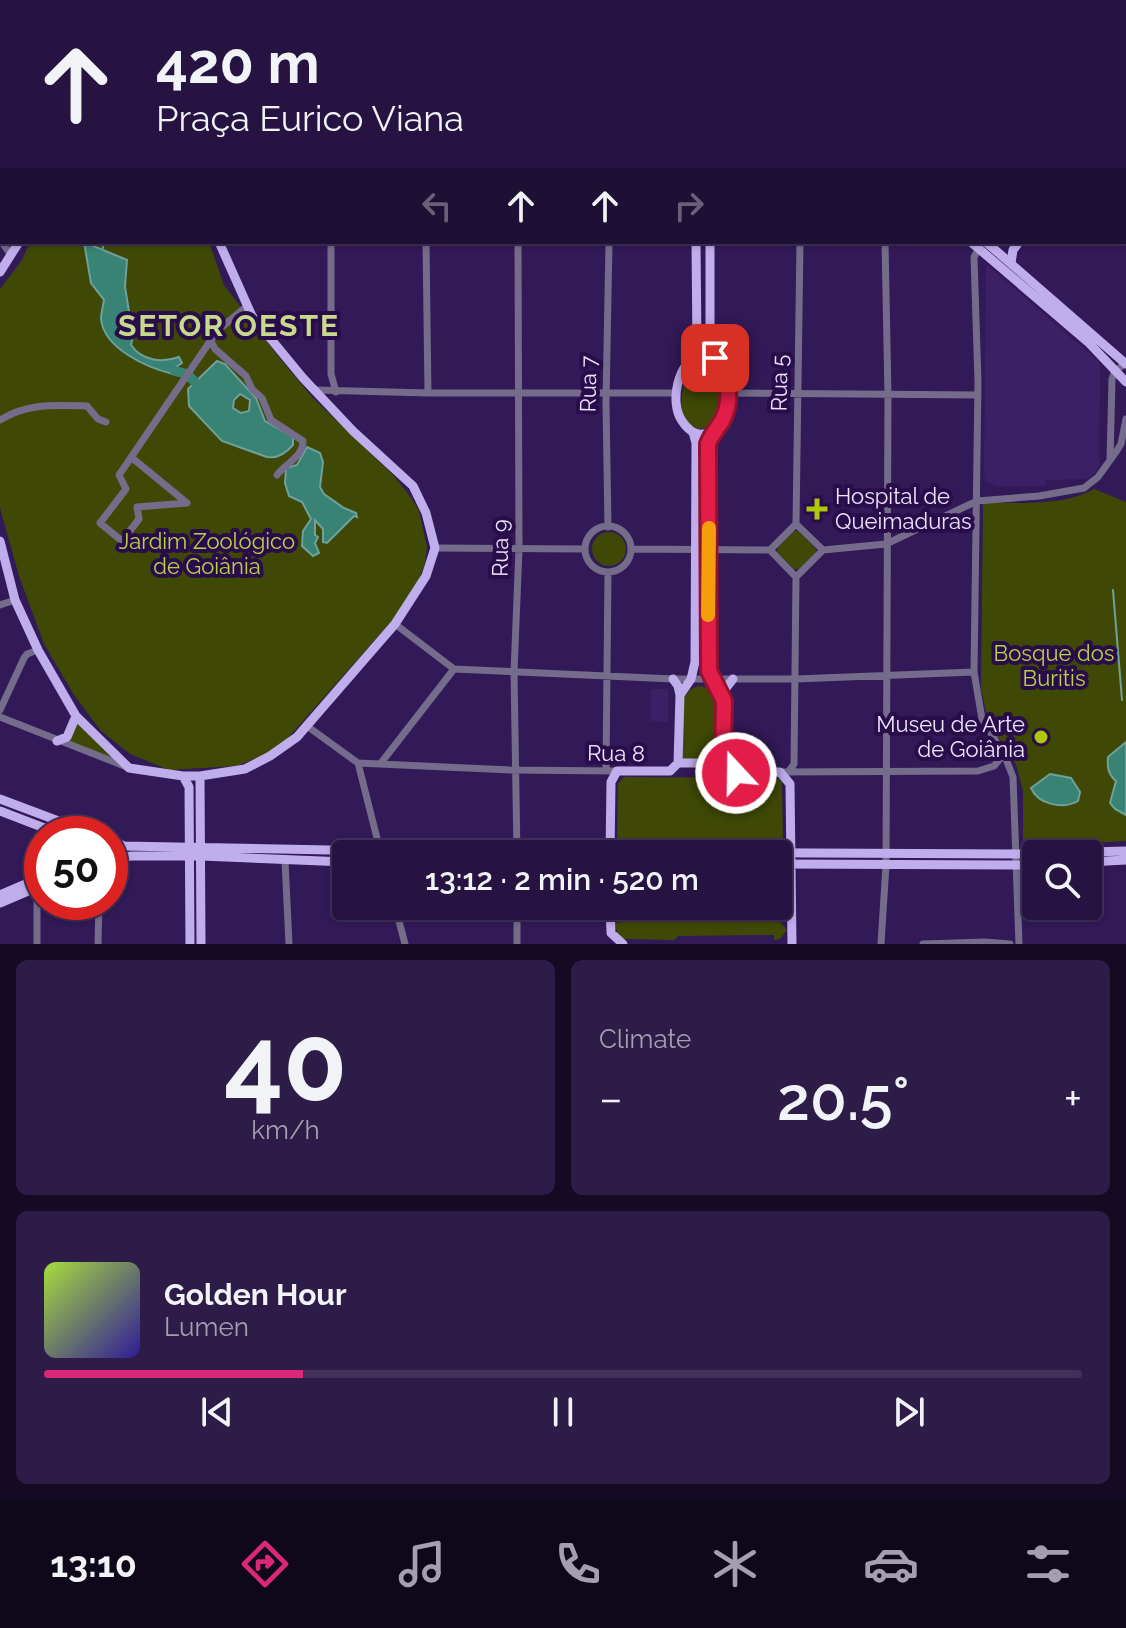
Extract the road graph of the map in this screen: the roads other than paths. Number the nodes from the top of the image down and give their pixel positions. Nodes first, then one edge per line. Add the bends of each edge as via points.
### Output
1 (3, 244) edge
2 (18, 244) edge
3 (220, 244) edge
4 (331, 244) edge
5 (426, 244) edge
6 (518, 244) edge
7 (609, 244) edge
8 (696, 244) edge
9 (710, 244) edge
10 (800, 244) edge
11 (885, 244) edge
12 (981, 244) edge
13 (1018, 244) edge
14 (11, 255) junction
15 (1011, 263) junction
16 (0, 272) edge
17 (246, 307) junction
18 (211, 341) junction
19 (693, 357) junction
20 (715, 358) junction
21 (1126, 363) edge
22 (1115, 371) junction
23 (1126, 382) edge
24 (316, 390) junction
25 (336, 392) junction
26 (428, 393) junction
27 (606, 393) junction
28 (676, 393) junction
29 (729, 393) junction
30 (796, 393) junction
31 (519, 394) junction
32 (978, 395) junction
33 (888, 396) junction
34 (1126, 419) edge
35 (0, 420) edge
36 (106, 422) dead end
37 (713, 431) junction
38 (693, 432) junction
39 (1110, 444) junction
40 (1121, 444) junction
41 (131, 457) junction
42 (1109, 463) junction
43 (277, 475) dead end
44 (696, 490) junction
45 (709, 490) junction
46 (977, 501) junction
47 (796, 524) junction
48 (608, 527) junction
49 (0, 541) edge
50 (886, 544) junction
51 (435, 548) junction
52 (519, 549) junction
53 (585, 549) junction
54 (631, 549) junction
55 (695, 550) junction
56 (708, 550) junction
57 (770, 550) junction
58 (823, 550) junction
59 (608, 572) junction
60 (796, 577) junction
61 (15, 600) junction
62 (0, 605) edge
63 (395, 624) junction
64 (38, 650) junction
65 (454, 669) junction
66 (514, 672) junction
67 (974, 672) junction
68 (607, 675) junction
69 (886, 675) junction
70 (673, 679) junction
71 (691, 679) junction
72 (712, 679) junction
73 (733, 679) junction
74 (796, 679) junction
75 (680, 695) junction
76 (724, 701) junction
77 (0, 710) edge
78 (76, 716) junction
79 (0, 717) edge
80 (307, 726) junction
81 (57, 741) junction
82 (1004, 754) junction
83 (358, 763) junction
84 (381, 763) junction
85 (678, 763) junction
86 (723, 763) junction
87 (129, 768) junction
88 (517, 770) junction
89 (886, 770) junction
90 (612, 771) junction
91 (784, 772) junction
92 (183, 776) junction
93 (200, 776) junction
94 (194, 787) junction
95 (0, 799) edge
96 (0, 811) edge
97 (45, 816) edge
98 (24, 820) edge
99 (377, 840) edge
100 (517, 840) edge
101 (610, 840) edge
102 (791, 840) edge
103 (128, 846) edge
104 (1126, 851) edge
105 (196, 852) junction
106 (332, 853) edge
107 (792, 853) edge
108 (885, 854) junction
109 (1017, 854) junction
110 (128, 857) edge
111 (1126, 860) edge
112 (285, 861) junction
113 (1102, 861) edge
114 (332, 862) edge
115 (792, 864) edge
116 (886, 865) junction
117 (1017, 866) junction
118 (1022, 866) edge
119 (24, 888) edge
120 (24, 891) edge
121 (0, 895) edge
122 (0, 903) edge
123 (38, 920) edge
124 (99, 920) edge
125 (399, 920) edge
126 (517, 920) edge
127 (611, 920) edge
128 (792, 920) edge
129 (985, 943) edge
130 (37, 944) edge
131 (98, 944) edge
132 (190, 944) edge
133 (201, 944) edge
134 (289, 944) edge
135 (405, 944) edge
136 (517, 944) edge
137 (623, 944) edge
138 (792, 944) edge
139 (881, 944) edge
140 (923, 944) edge
141 (1010, 944) edge
142 (1019, 944) edge

1 - 14 street
2 - 14 main road
3 - 17 main road
4 - 25 street via 331,374
5 - 26 street
6 - 31 street, Rua 9
7 - 27 street, Rua 7
8 - 19 main road
9 - 20 main road via 710,345
10 - 30 street, Rua 5
11 - 33 street
12 - 15 main road
12 - 22 main road
12 - 32 street via 974,257
13 - 15 main road
14 - 16 main road
15 - 21 main road
17 - 18 street
17 - 24 main road
18 - 41 street
18 - 43 street via 246,376 271,420 303,441 297,457
19 - 20 main road
19 - 28 main road
20 - 29 main road
21 - 22 street
22 - 23 main road
22 - 39 street
24 - 25 street
24 - 51 main road via 413,486
25 - 26 street
26 - 31 street
27 - 28 street
27 - 31 street
27 - 48 street, Rua 7
28 - 38 main road via 680,418
29 - 30 street
29 - 37 main road via 722,422
30 - 33 street
30 - 47 street, Rua 5
31 - 52 street, Rua 9
32 - 33 street
32 - 46 street
33 - 50 street
34 - 40 street
35 - 36 street via 40,405 87,406
37 - 38 main road
37 - 45 main road via 708,444
38 - 44 main road
39 - 40 street
39 - 42 street
40 - 42 street
41 - 41 street via 119,475 126,489 100,523 122,541 142,507 187,503
42 - 46 street via 1084,488
44 - 45 main road
44 - 55 main road
45 - 56 main road
46 - 50 street
46 - 67 street
47 - 57 street
47 - 58 street
48 - 53 street via 590,536
48 - 54 street via 621,531
49 - 61 main road
50 - 58 street
50 - 69 street
51 - 52 street
51 - 63 main road via 426,576
52 - 53 street
52 - 66 street, Rua 9
53 - 59 street via 589,562
54 - 55 street
54 - 59 street via 622,568
55 - 56 street
55 - 71 main road
56 - 57 street
56 - 72 main road
57 - 60 street
58 - 60 street
59 - 68 street
60 - 74 street
61 - 62 street
61 - 64 main road
63 - 65 street
63 - 80 main road
64 - 77 street via 24,658
64 - 78 main road
65 - 66 street
65 - 84 street
66 - 68 street
66 - 88 street, Rua 9
67 - 69 street
67 - 82 street via 982,719
68 - 70 street
68 - 90 street
69 - 74 street
69 - 89 street
70 - 71 street
70 - 75 main road
71 - 72 street
71 - 75 main road
72 - 73 street
72 - 76 main road
73 - 74 street
73 - 76 main road
74 - 91 street via 794,764
75 - 85 main road
76 - 86 main road
78 - 81 main road via 67,737
78 - 87 main road
79 - 81 street
80 - 83 street
80 - 93 main road via 245,769
81 - 87 street
82 - 89 street, Rua 8 via 994,766 978,771
82 - 109 street via 1013,777
83 - 84 street, Rua 8
83 - 99 street
84 - 88 street, Rua 8
85 - 86 main road, Rua 8
85 - 90 main road, Rua 8 via 670,771
86 - 91 main road, Rua 8 via 736,773
87 - 92 main road
88 - 90 street, Rua 8
88 - 100 street, Rua 9
89 - 91 street, Rua 8
89 - 108 street
90 - 101 main road
91 - 102 main road via 790,784
92 - 93 main road
92 - 94 main road
93 - 94 main road
94 - 105 main road
95 - 97 main road
96 - 98 main road
103 - 105 main road
104 - 109 main road
105 - 106 main road
105 - 110 main road
105 - 112 main road
105 - 132 main road
105 - 133 main road
107 - 108 main road
108 - 109 main road
108 - 116 street
109 - 117 street
111 - 113 main road
112 - 114 main road
112 - 134 street
115 - 116 main road
116 - 117 main road
116 - 139 street
117 - 118 main road
117 - 142 street
119 - 121 main road
120 - 122 main road
123 - 130 street
124 - 131 street
125 - 135 street
126 - 136 street
127 - 137 main road via 611,933
128 - 138 main road
129 - 140 street
129 - 141 street

